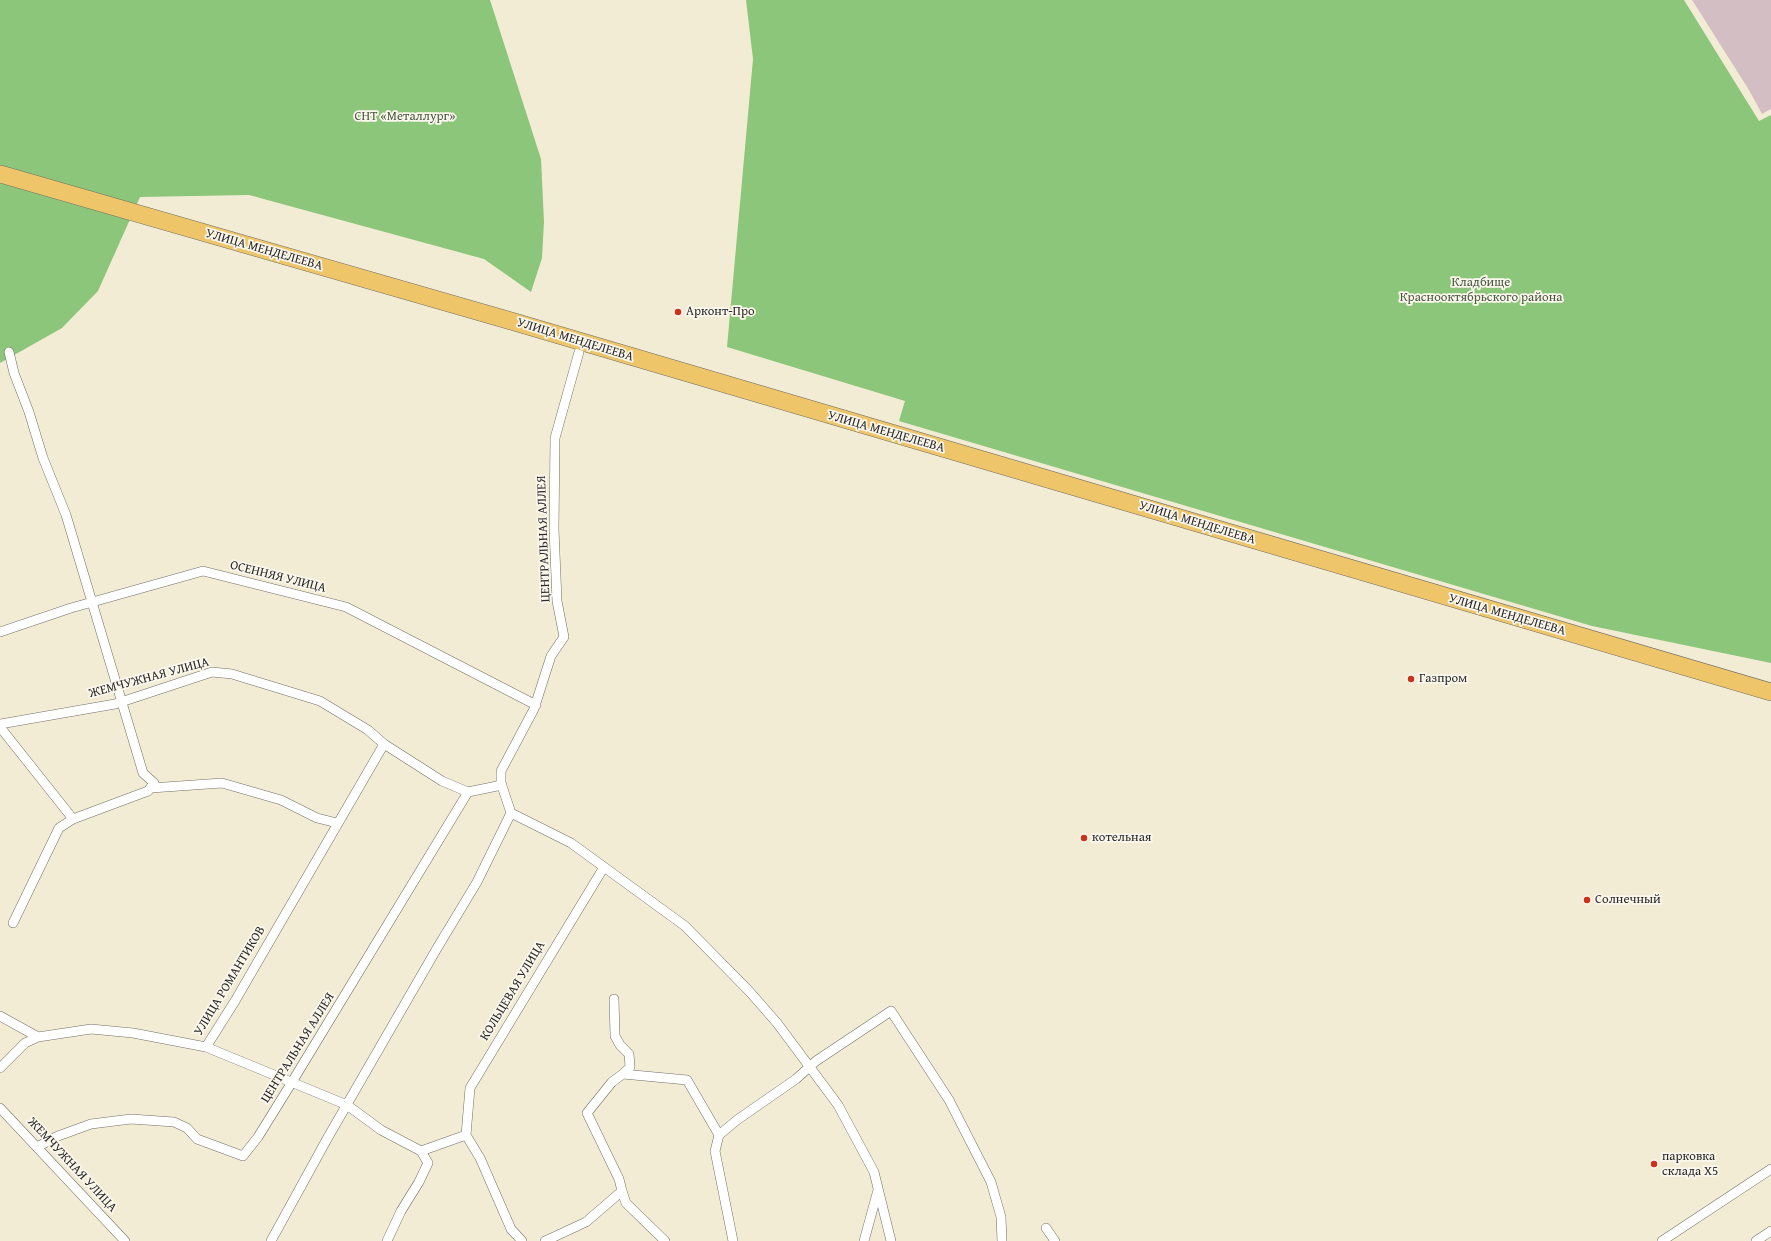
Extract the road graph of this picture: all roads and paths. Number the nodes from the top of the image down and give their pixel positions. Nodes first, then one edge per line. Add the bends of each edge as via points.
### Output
1 (0, 174) edge
2 (0, 183) edge
3 (9, 352) dead end
4 (578, 352) junction
5 (92, 602) junction
6 (0, 632) edge
7 (1771, 692) edge
8 (1771, 701) edge
9 (122, 702) junction
10 (536, 705) junction
11 (0, 724) edge
12 (0, 727) edge
13 (384, 744) junction
14 (502, 785) junction
15 (151, 788) junction
16 (468, 792) junction
17 (511, 813) junction
18 (73, 819) junction
19 (337, 823) junction
20 (604, 867) junction
21 (13, 923) dead end
22 (614, 999) dead end
23 (0, 1016) edge
24 (38, 1037) junction
25 (206, 1047) junction
26 (0, 1068) edge
27 (809, 1068) junction
28 (623, 1074) junction
29 (292, 1084) junction
30 (347, 1105) junction
31 (0, 1108) edge
32 (466, 1135) junction
33 (719, 1135) junction
34 (37, 1147) junction
35 (421, 1151) junction
36 (1771, 1168) edge
37 (878, 1190) junction
38 (622, 1191) junction
39 (1046, 1228) dead end
40 (1771, 1231) edge
41 (125, 1241) edge
42 (271, 1241) edge
43 (387, 1241) edge
44 (522, 1241) edge
45 (546, 1241) edge
46 (665, 1241) edge
47 (733, 1241) edge
48 (864, 1241) edge
49 (891, 1241) edge
50 (1002, 1241) edge
51 (1055, 1241) edge
52 (1662, 1241) edge
53 (1756, 1241) edge

1 - 7 highway, УЛИЦА МЕНДЕЛЕЕВА via 518,323
2 - 4 highway, УЛИЦА МЕНДЕЛЕЕВА
3 - 5 street via 43,458 66,515
4 - 8 highway, УЛИЦА МЕНДЕЛЕЕВА
4 - 10 street, ЦЕНТРАЛЬНАЯ АЛЛЕЯ via 555,438 554,529 557,601 564,637 551,656
5 - 6 street, ОСЕННЯЯ УЛИЦА
5 - 9 street
5 - 10 street, ОСЕННЯЯ УЛИЦА via 203,571 346,607
9 - 11 street, ЖЕМЧУЖНАЯ УЛИЦА
9 - 13 street, ЖЕМЧУЖНАЯ УЛИЦА via 212,672 232,674 320,701 368,730
9 - 15 street via 143,773 154,783
10 - 14 street, ЦЕНТРАЛЬНАЯ АЛЛЕЯ via 501,771
12 - 18 street
13 - 16 street, ЖЕМЧУЖНАЯ УЛИЦА via 442,781
13 - 19 street, УЛИЦА РОМАНТИКОВ
14 - 16 street
14 - 17 street, ЦЕНТРАЛЬНАЯ АЛЛЕЯ
15 - 18 street
15 - 19 street via 222,783 281,800 317,818
16 - 29 street, ЦЕНТРАЛЬНАЯ АЛЛЕЯ
17 - 20 street via 571,843
17 - 30 street via 477,882
18 - 21 street via 59,828
19 - 25 street, УЛИЦА РОМАНТИКОВ
20 - 27 street via 685,926 777,1023
20 - 32 street, КОЛЬЦЕВАЯ УЛИЦА via 470,1088
22 - 28 street via 615,1036 629,1054 630,1067
23 - 24 street
24 - 25 street, УЛИЦА РОМАНТИКОВ via 91,1029 133,1033
24 - 26 street via 24,1044
25 - 29 street
27 - 33 street
27 - 37 street via 838,1105 874,1172
27 - 50 street via 891,1011 949,1100 991,1182 1001,1217
28 - 33 street via 687,1080
28 - 38 street via 612,1082 587,1113 619,1179
29 - 30 street
29 - 34 street, ЦЕНТРАЛЬНАЯ АЛЛЕЯ via 243,1156 197,1139 187,1128 174,1122 131,1119 91,1124
30 - 35 street via 381,1130
30 - 42 street
31 - 34 street, ЖЕМЧУЖНАЯ УЛИЦА
32 - 35 street
32 - 44 street via 480,1158 511,1229
33 - 47 street via 715,1151
34 - 41 street, ЖЕМЧУЖНАЯ УЛИЦА
35 - 43 street via 428,1163 400,1211
36 - 52 street
37 - 48 street
37 - 49 street
38 - 45 street via 586,1222
38 - 46 street via 626,1203
39 - 51 street
40 - 53 street

